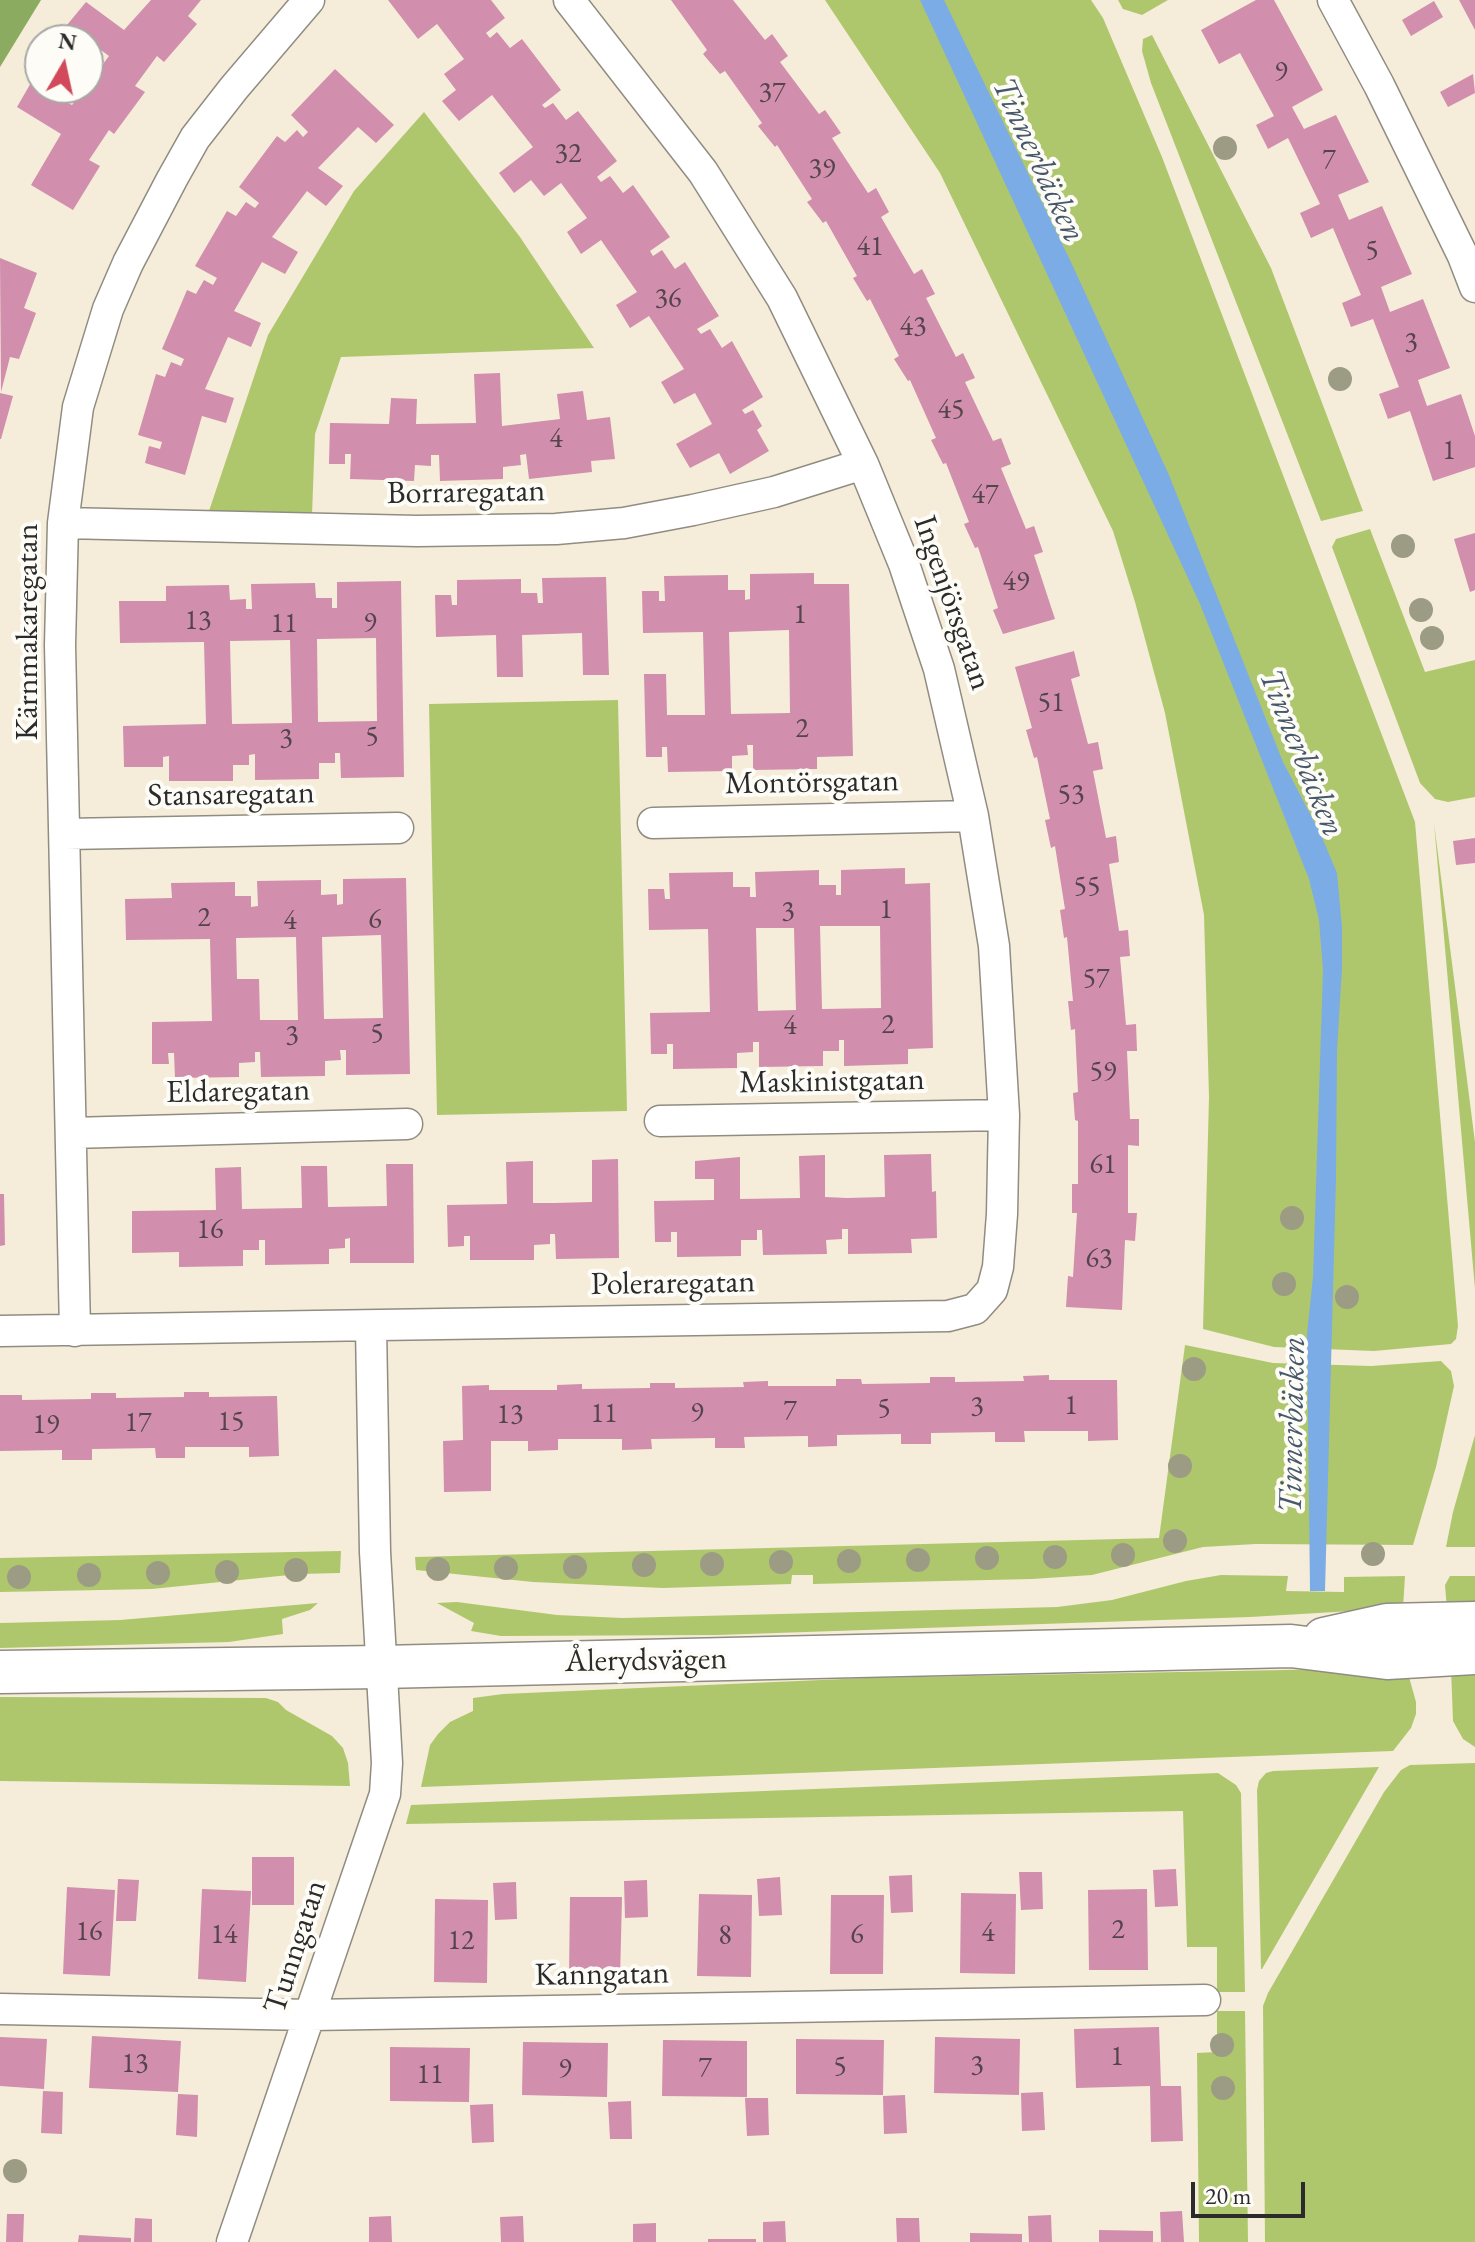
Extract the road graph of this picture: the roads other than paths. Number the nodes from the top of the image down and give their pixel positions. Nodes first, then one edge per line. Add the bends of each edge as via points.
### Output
1 (309, 0) edge
2 (569, 0) edge
3 (1333, 0) edge
4 (1475, 287) edge
5 (863, 464) junction
6 (63, 523) junction
7 (973, 816) junction
8 (653, 823) dead end
9 (398, 828) dead end
10 (66, 834) junction
11 (1004, 1115) junction
12 (660, 1121) dead end
13 (407, 1124) dead end
14 (71, 1133) junction
15 (975, 1309) joint
16 (371, 1327) junction
17 (0, 1331) edge
18 (75, 1331) junction
19 (1475, 1623) edge
20 (1291, 1646) junction
21 (1475, 1653) edge
22 (381, 1667) junction
23 (0, 1672) edge
24 (1205, 2000) dead end
25 (0, 2009) edge
26 (311, 2015) junction
27 (232, 2242) edge

1 - 6 street, Kärnmakaregatan via 195,138 128,263 78,407
2 - 5 street, Ingenjörsgatan via 719,197 782,298
3 - 4 street
5 - 6 street, Borraregatan via 693,510 556,529
5 - 7 street, Ingenjörsgatan via 939,669
6 - 10 street, Kärnmakaregatan via 60,645
7 - 8 street, Montörsgatan
7 - 11 street, Ingenjörsgatan via 994,946
9 - 10 street, Stansaregatan
10 - 14 street, Kärnmakaregatan
11 - 12 street, Maskinistgatan
11 - 15 street, Ingenjörsgatan via 998,1267 992,1290
13 - 14 street, Eldaregatan
14 - 18 street, Kärnmakaregatan
15 - 16 street, Poleraregatan via 948,1316
16 - 18 street, Poleraregatan
16 - 22 street
17 - 18 street, Poleraregatan
19 - 20 main road, Ålerydsvägen via 1387,1625
20 - 21 main road, Ålerydsvägen via 1387,1658
20 - 22 main road, Ålerydsvägen
22 - 23 main road, Ålerydsvägen
22 - 26 street, Tunngatan via 385,1794
24 - 26 street, Kanngatan
25 - 26 street, Kanngatan
26 - 27 street, Tunngatan

